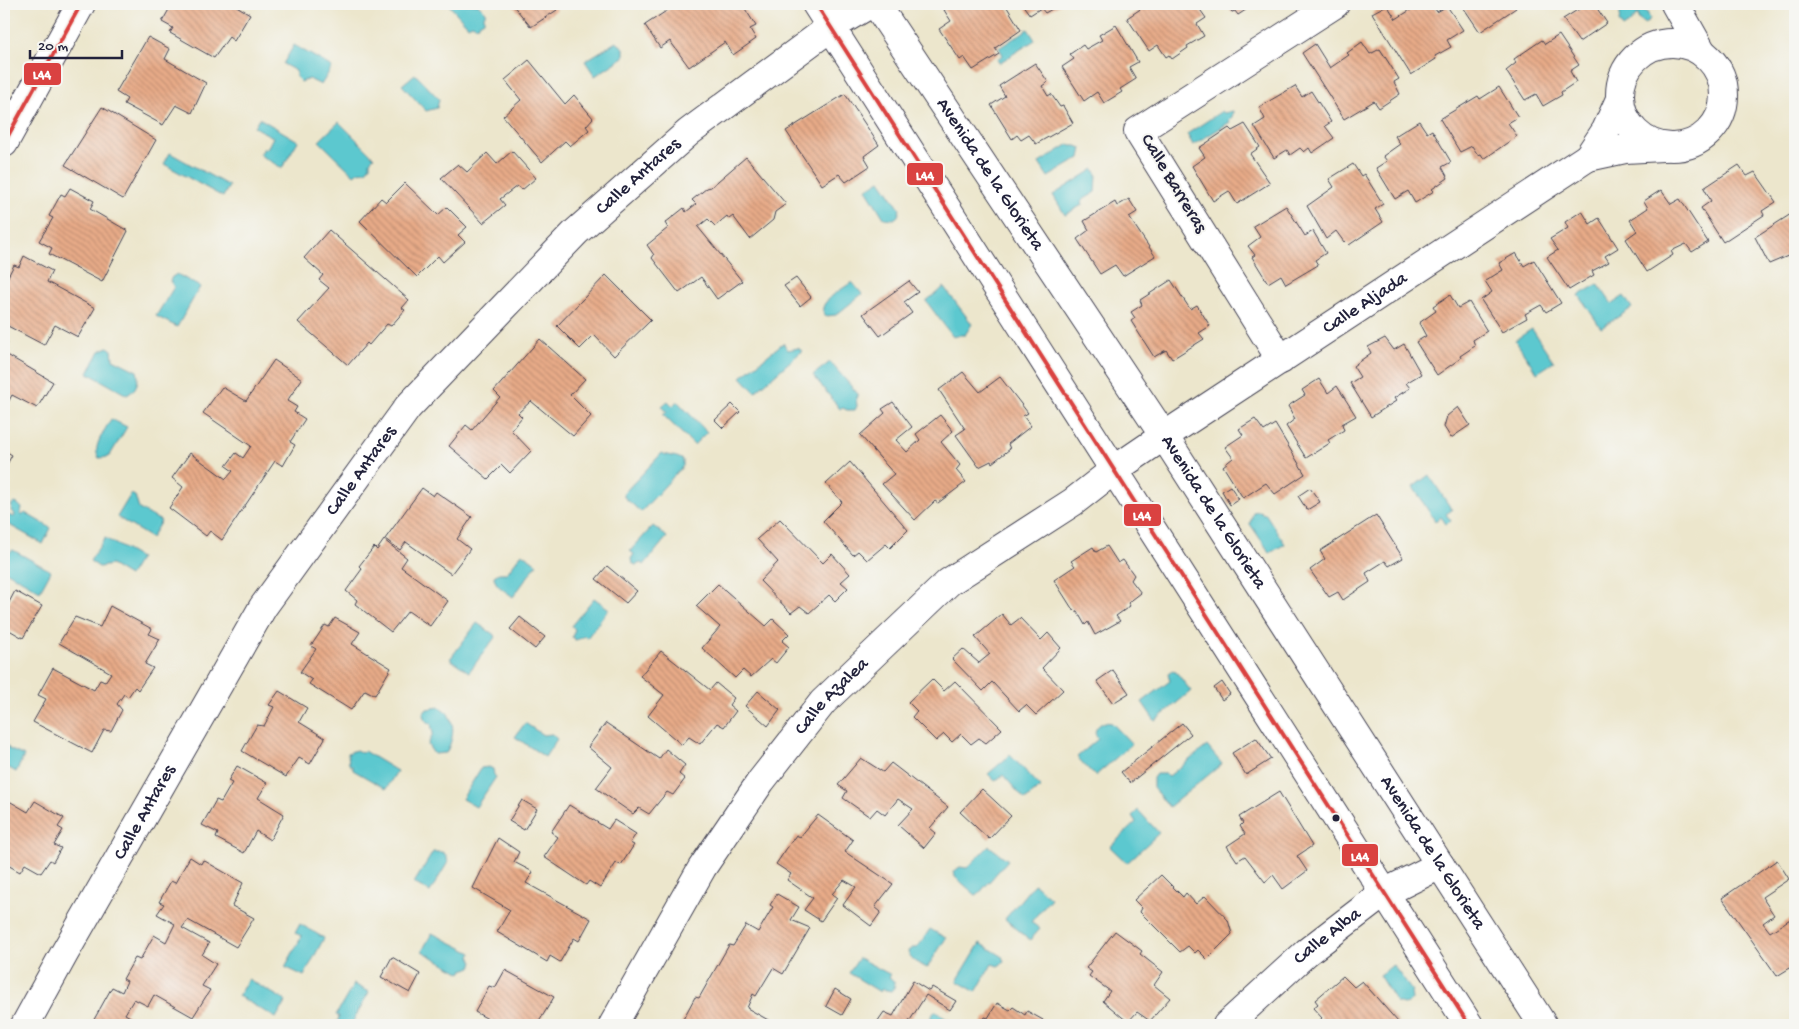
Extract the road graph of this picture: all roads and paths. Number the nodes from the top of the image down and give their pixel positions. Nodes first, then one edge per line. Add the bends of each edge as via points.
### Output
1 (82, 4) edge
2 (816, 4) edge
3 (870, 4) edge
4 (876, 4) edge
5 (1334, 4) edge
6 (1676, 4) edge
7 (831, 27) junction
8 (1702, 52) junction
9 (1620, 99) junction
10 (4, 143) edge
11 (1663, 147) junction
12 (1588, 157) junction
13 (1281, 360) junction
14 (1164, 436) junction
15 (1142, 451) joint
16 (1114, 470) junction
17 (1440, 865) junction
18 (1384, 893) junction
19 (25, 1025) edge
20 (613, 1025) edge
21 (1227, 1025) edge
22 (1469, 1025) edge
23 (1543, 1025) edge

1 - 10 street
2 - 7 street
3 - 7 street, Calle Antares
4 - 14 street, Avenida de la Glorieta
5 - 13 street, Calle Barreras via 1138,131
6 - 8 street
7 - 16 street
7 - 19 street, Calle Antares via 689,132 576,232 408,407 263,607
8 - 9 street via 1687,45 1670,43 1654,46 1628,67 1621,83
8 - 11 street via 1715,65 1722,80 1724,98 1720,115 1711,130 1697,141 1681,147
9 - 11 street via 1632,130 1646,141
9 - 12 street via 1606,130
11 - 12 street via 1625,149
12 - 13 street, Calle Aljada
13 - 14 street, Calle Aljada
14 - 15 street, Calle Aljada
14 - 17 street, Avenida de la Glorieta
15 - 16 street, Calle Azalea
16 - 18 street
16 - 20 street, Calle Azalea via 1074,502 949,582 823,702 761,781 702,868
17 - 18 street, Calle Alba
17 - 23 street, Avenida de la Glorieta
18 - 21 street, Calle Alba via 1307,952
18 - 22 street

